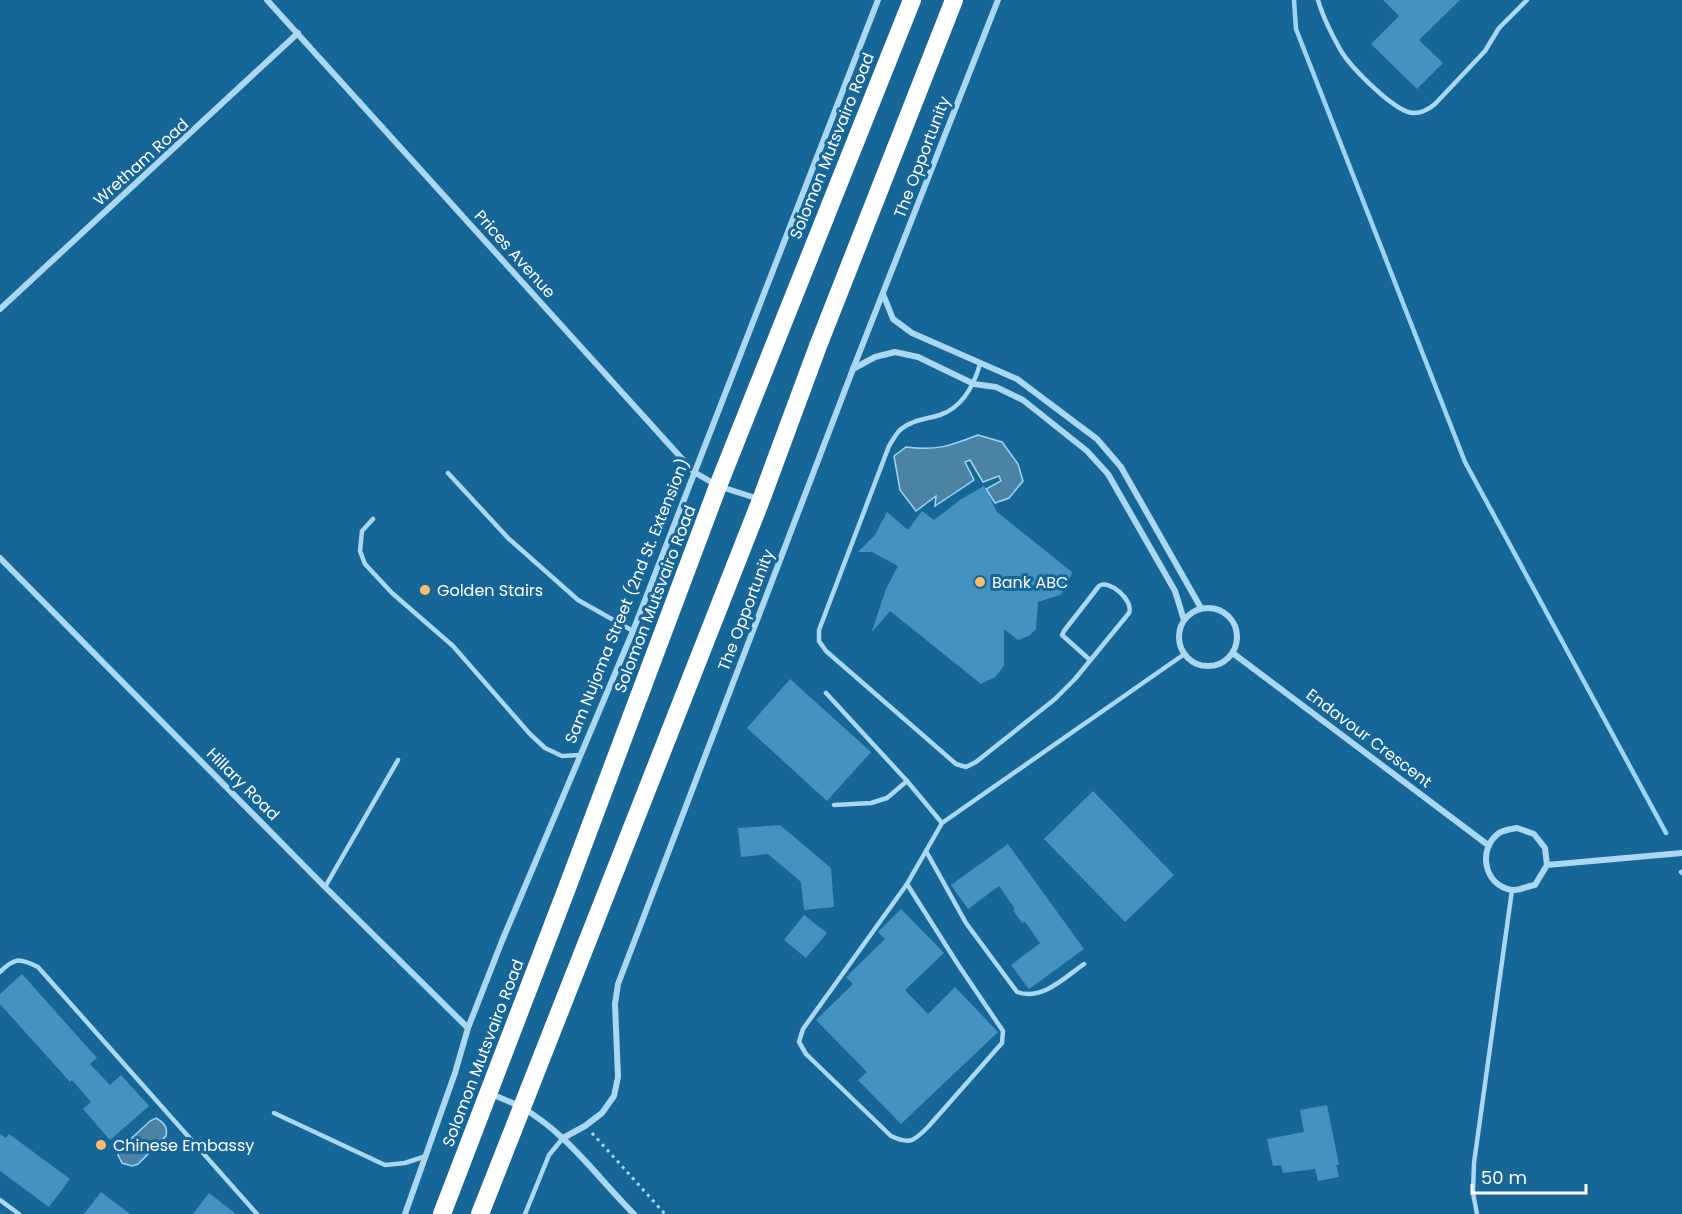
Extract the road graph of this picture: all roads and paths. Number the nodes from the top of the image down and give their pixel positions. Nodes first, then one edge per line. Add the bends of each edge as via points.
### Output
1 (267, 0) edge
2 (878, 0) edge
3 (912, 0) edge
4 (954, 0) edge
5 (998, 0) edge
6 (1318, 0) edge
7 (1527, 0) edge
8 (298, 33) junction
9 (883, 294) junction
10 (0, 309) edge
11 (980, 364) junction
12 (853, 369) junction
13 (974, 384) junction
14 (694, 472) junction
15 (448, 473) dead end
16 (718, 486) junction
17 (761, 500) junction
18 (373, 519) dead end
19 (0, 558) edge
20 (1201, 608) junction
21 (1184, 620) junction
22 (633, 632) junction
23 (1234, 654) junction
24 (1183, 655) junction
25 (1090, 660) junction
26 (826, 693) dead end
27 (580, 755) junction
28 (398, 760) dead end
29 (907, 781) junction
30 (834, 805) dead end
31 (942, 823) junction
32 (1488, 845) junction
33 (926, 851) junction
34 (1682, 853) edge
35 (1547, 865) junction
36 (907, 884) junction
37 (325, 887) junction
38 (1512, 890) junction
39 (1084, 964) dead end
40 (0, 972) edge
41 (468, 1028) junction
42 (488, 1093) junction
43 (521, 1107) junction
44 (274, 1113) dead end
45 (585, 1126) junction
46 (563, 1138) junction
47 (426, 1156) junction
48 (0, 1200) edge
49 (19, 1214) edge
50 (257, 1214) edge
51 (405, 1214) edge
52 (442, 1214) edge
53 (480, 1214) edge
54 (525, 1214) edge
55 (634, 1214) edge
56 (665, 1214) edge
57 (1477, 1214) edge

1 - 8 street, Prices Avenue
2 - 14 street, Sam Nujoma Street (2nd St. Extension)
3 - 16 highway, Solomon Mutsvairo Road
4 - 17 highway
5 - 9 street, The Opportunity
6 - 7 lane via 1342,53 1376,90 1399,108 1413,113 1426,111 1435,104
8 - 10 street, Wretham Road
8 - 14 street, Prices Avenue
9 - 11 street via 893,319 912,333
9 - 12 street, The Opportunity
11 - 13 lane
11 - 20 street via 1017,379 1097,440 1121,467
12 - 13 street via 895,352 918,357
12 - 45 street, The Opportunity via 618,984 618,1077 614,1096 602,1113
13 - 21 street via 996,387 1023,400 1087,450 1108,474 1175,591
13 - 25 lane via 959,404 901,430 889,446 819,630 819,641 956,764 966,766 1055,699
14 - 16 street, Prices Avenue
14 - 22 street, Sam Nujoma Street (2nd St. Extension)
15 - 22 lane via 508,538 578,600
16 - 17 street, Prices Avenue
16 - 42 highway, Solomon Mutsvairo Road
17 - 43 highway
18 - 27 lane via 362,531 360,550 365,564 453,646 545,748 562,756
19 - 37 street, Hillary Road
20 - 21 street
20 - 23 street via 1219,609 1233,620 1239,637
21 - 24 street via 1178,637
22 - 27 street, Sam Nujoma Street (2nd St. Extension)
23 - 24 street via 1219,666 1199,666
23 - 32 street, Endavour Crescent
24 - 31 lane
25 - 25 lane via 1131,607 1129,601 1102,583 1062,635
26 - 29 lane
27 - 41 street, Sam Nujoma Street (2nd St. Extension)
28 - 37 lane
29 - 30 lane via 887,798
29 - 31 lane
31 - 33 lane
32 - 35 street via 1500,832 1517,828 1526,831 1534,834 1545,848
32 - 38 street via 1485,864 1494,882
33 - 36 lane
33 - 39 lane via 966,923 1017,992 1029,996 1046,991
34 - 35 street
35 - 38 street via 1534,885
36 - 36 lane via 803,1029 799,1042 806,1054 891,1136 903,1142 915,1140 928,1127 1002,1043 1004,1031
37 - 41 street, Hillary Road
38 - 57 lane via 1474,1163
40 - 50 lane via 10,962 24,959 39,967
41 - 47 street, Sam Nujoma Street (2nd St. Extension)
42 - 43 street
42 - 52 highway, Solomon Mutsvairo Road
43 - 46 street
43 - 53 highway
44 - 47 lane via 385,1165
45 - 46 street, The Opportunity
45 - 56 path
46 - 54 lane, The Opportunity via 549,1155
46 - 55 street
47 - 51 street, Sam Nujoma Street (2nd St. Extension)
48 - 49 lane

